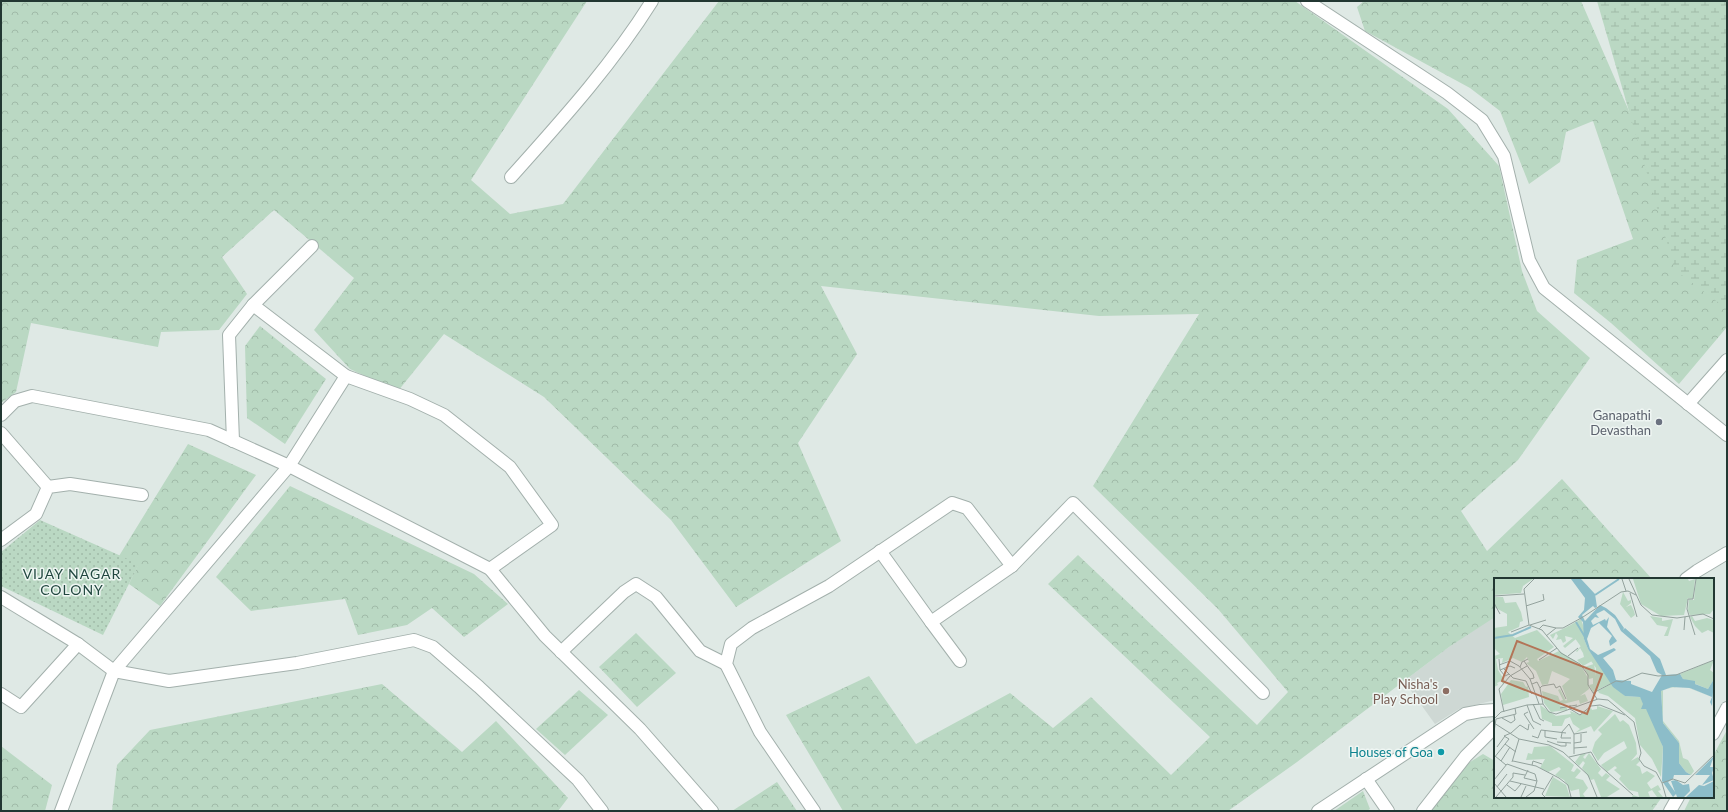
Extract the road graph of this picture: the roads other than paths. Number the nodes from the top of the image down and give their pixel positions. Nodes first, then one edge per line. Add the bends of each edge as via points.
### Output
1 (652, 1) edge
2 (1307, 1) edge
3 (511, 177) dead end
4 (312, 246) dead end
5 (253, 305) junction
6 (1727, 360) edge
7 (346, 376) junction
8 (1688, 404) junction
9 (1, 415) edge
10 (1, 433) edge
11 (1727, 435) edge
12 (233, 441) junction
13 (289, 466) junction
14 (48, 487) junction
15 (142, 495) dead end
16 (1, 540) edge
17 (880, 551) junction
18 (1727, 553) edge
19 (1012, 566) junction
20 (490, 569) junction
21 (1687, 578) edge
22 (1, 597) edge
23 (931, 622) junction
24 (78, 644) junction
25 (561, 652) junction
26 (960, 661) dead end
27 (726, 664) junction
28 (114, 671) junction
29 (1263, 693) dead end
30 (1, 694) edge
31 (1727, 708) edge
32 (1494, 710) edge
33 (1494, 728) edge
34 (1714, 732) edge
35 (1366, 778) junction
36 (1677, 798) edge
37 (61, 811) edge
38 (602, 811) edge
39 (712, 811) edge
40 (814, 811) edge
41 (1318, 811) edge
42 (1388, 811) edge
43 (1424, 811) edge
44 (1670, 811) edge

1 - 3 street via 632,33 580,100
2 - 8 street via 1447,93 1482,120 1504,156 1529,260 1544,288
4 - 5 street
5 - 7 street
5 - 12 street via 229,335
6 - 8 street
7 - 13 street
7 - 20 street via 444,415 510,467 552,525
8 - 11 street
9 - 12 street via 15,401 32,396 209,430
10 - 14 street
12 - 13 street
13 - 20 street
13 - 28 street
14 - 15 street via 70,484
14 - 16 street via 36,514
17 - 19 street via 952,503 967,508
17 - 23 street
17 - 27 street via 828,586 752,628 731,644
18 - 21 street
19 - 23 street
19 - 29 street via 1073,503
20 - 25 street
22 - 24 street
23 - 26 street
24 - 28 street
24 - 30 street via 21,707
25 - 27 street via 624,592 636,584 656,596 700,651
25 - 39 street via 640,729
27 - 40 street via 760,732
28 - 37 street
28 - 38 street via 169,681 297,663 414,640 433,647 479,687 578,780
31 - 34 street
32 - 35 street via 1465,714
33 - 43 street via 1466,756
35 - 41 street
35 - 42 street
36 - 44 street

